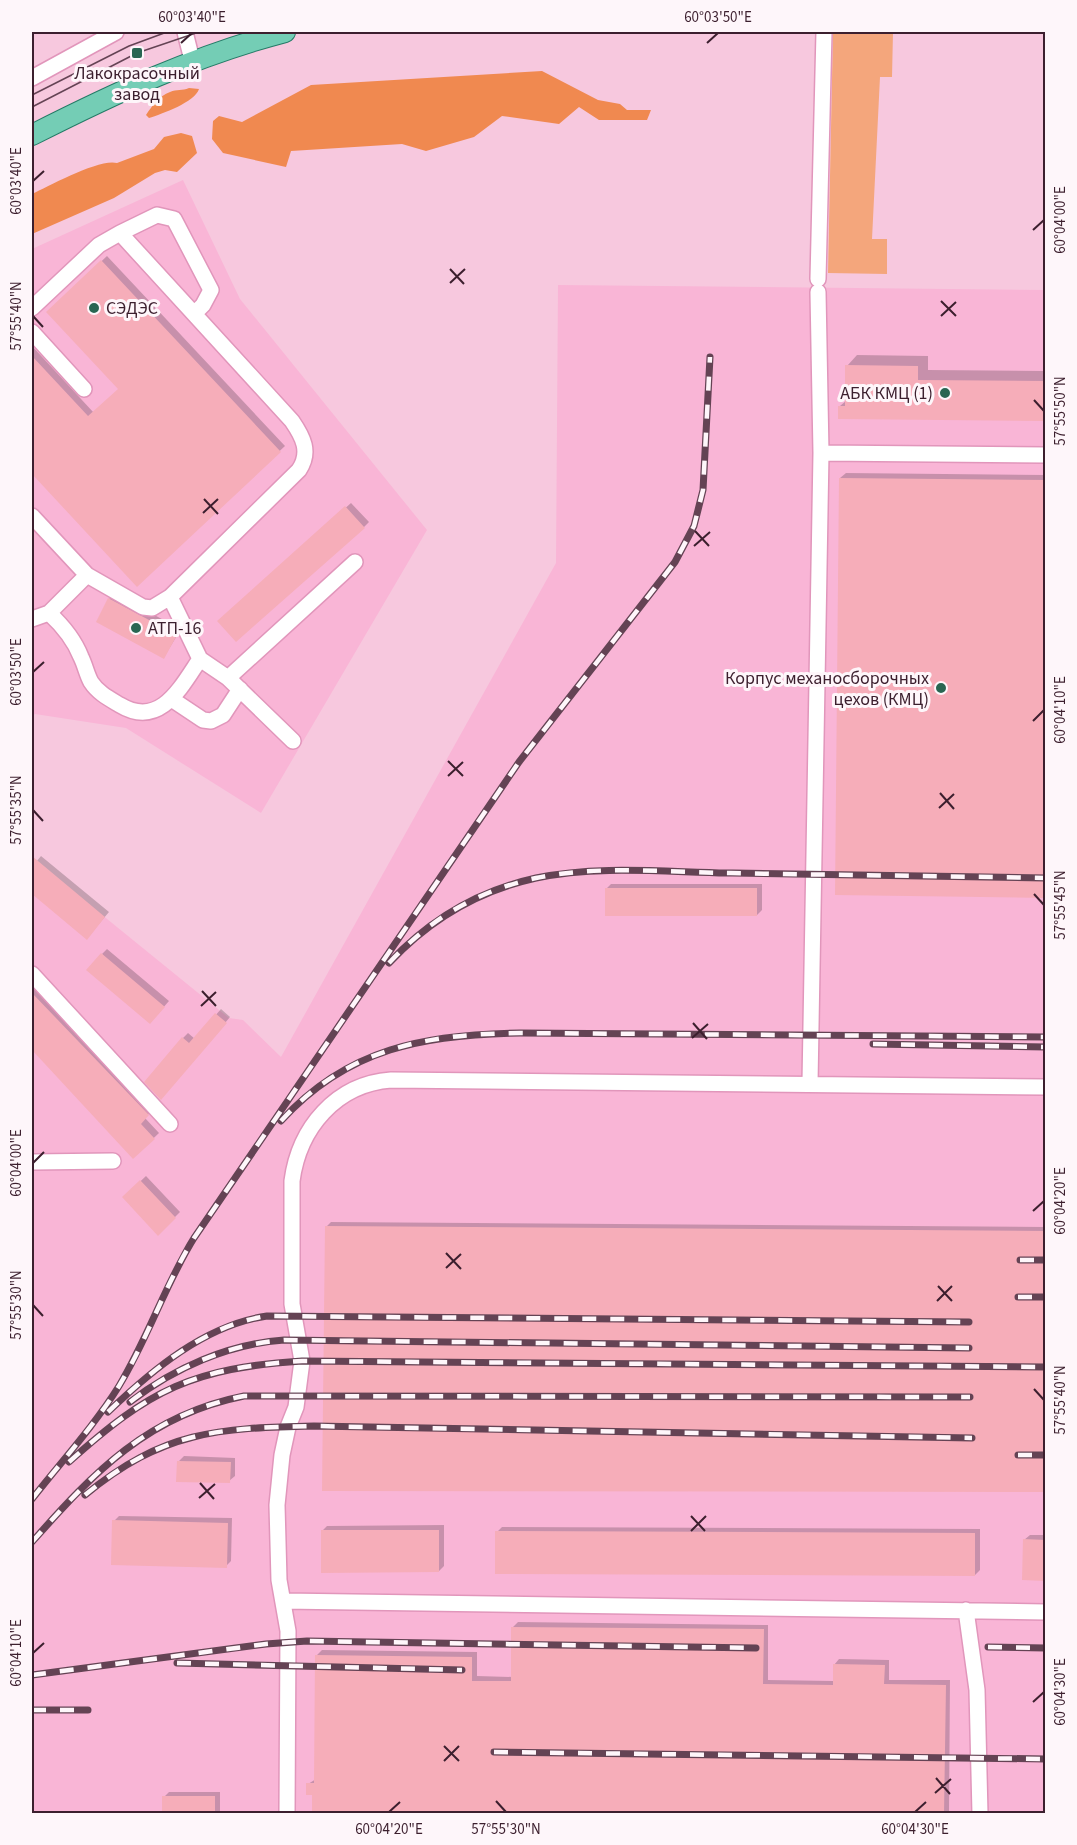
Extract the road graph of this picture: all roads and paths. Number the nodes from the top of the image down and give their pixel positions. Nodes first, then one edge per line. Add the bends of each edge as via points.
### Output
1 (116, 32) edge
2 (185, 32) edge
3 (285, 32) edge
4 (824, 32) edge
5 (192, 60) junction
6 (32, 78) edge
7 (32, 135) edge
8 (120, 233) junction
9 (32, 308) edge
10 (194, 314) junction
11 (32, 332) edge
12 (84, 389) dead end
13 (821, 453) junction
14 (1046, 455) edge
15 (32, 516) edge
16 (355, 562) dead end
17 (87, 575) junction
18 (170, 597) junction
19 (49, 613) junction
20 (32, 619) edge
21 (200, 660) junction
22 (228, 678) junction
23 (240, 689) junction
24 (173, 700) junction
25 (293, 741) dead end
26 (32, 974) edge
27 (810, 1083) junction
28 (1046, 1087) edge
29 (170, 1124) dead end
30 (113, 1161) dead end
31 (32, 1162) edge
32 (283, 1601) junction
33 (966, 1610) junction
34 (1046, 1612) edge
35 (287, 1814) edge
36 (980, 1814) edge

1 - 6 lane
2 - 5 lane
3 - 5 main road
4 - 13 lane via 818,286
5 - 7 main road via 122,89
8 - 9 lane via 99,245
8 - 10 lane
8 - 10 lane via 157,215 174,219 211,290
10 - 18 lane via 292,422 306,445 299,470
11 - 12 lane
13 - 14 lane
13 - 27 lane
15 - 17 lane
16 - 22 lane
17 - 18 lane via 143,607 152,608
17 - 19 lane
18 - 21 lane
19 - 20 lane
19 - 24 lane via 71,636 91,682 104,695 137,712 161,709
21 - 22 lane
21 - 24 lane
22 - 23 lane
23 - 24 lane via 223,715 211,722
23 - 25 lane
26 - 29 lane
27 - 28 lane
27 - 32 lane via 391,1080 364,1083 323,1110 307,1135 292,1181 292,1304 302,1361 296,1407 282,1455 277,1505
30 - 31 lane
32 - 33 lane
32 - 35 lane via 289,1667
33 - 34 lane
33 - 36 lane via 977,1690

